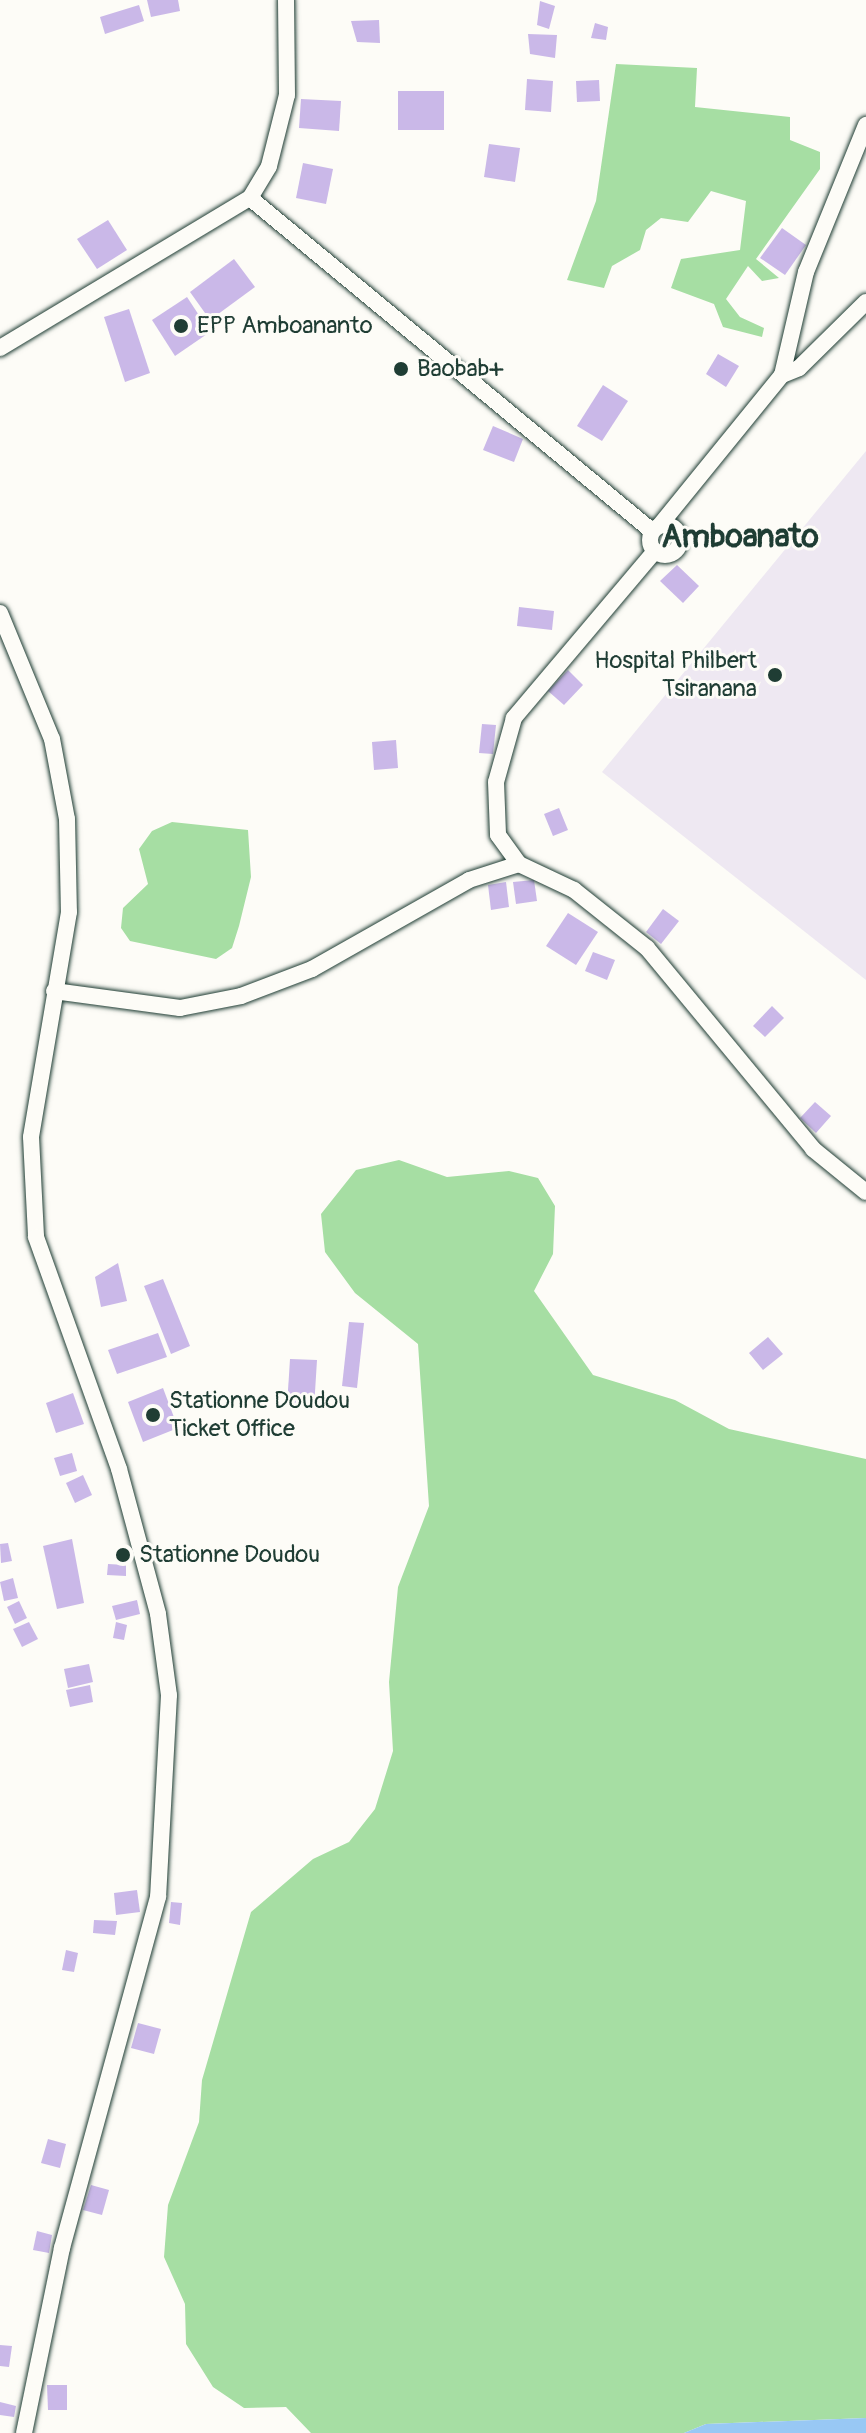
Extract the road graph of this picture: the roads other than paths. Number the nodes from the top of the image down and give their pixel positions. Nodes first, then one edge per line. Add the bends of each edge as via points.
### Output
1 (286, 0) edge
2 (866, 125) edge
3 (250, 198) junction
4 (866, 302) edge
5 (0, 348) edge
6 (782, 375) junction
7 (656, 528) junction
8 (655, 551) junction
9 (0, 613) edge
10 (519, 864) junction
11 (54, 991) junction
12 (866, 1192) edge
13 (24, 2433) edge

1 - 3 street via 287,95 269,166
2 - 6 street via 806,272
3 - 5 street
3 - 7 street
4 - 6 street via 799,368
6 - 7 street
7 - 8 street
7 - 8 street via 679,532 681,542 666,555
8 - 10 street via 514,718 493,816
9 - 11 street via 52,739 67,819 69,912
10 - 11 street via 469,880 312,969 241,996 180,1008
10 - 12 street via 574,890 647,948 813,1149
11 - 13 street via 31,1137 36,1237 119,1469 158,1614 169,1695 158,1897 62,2248

